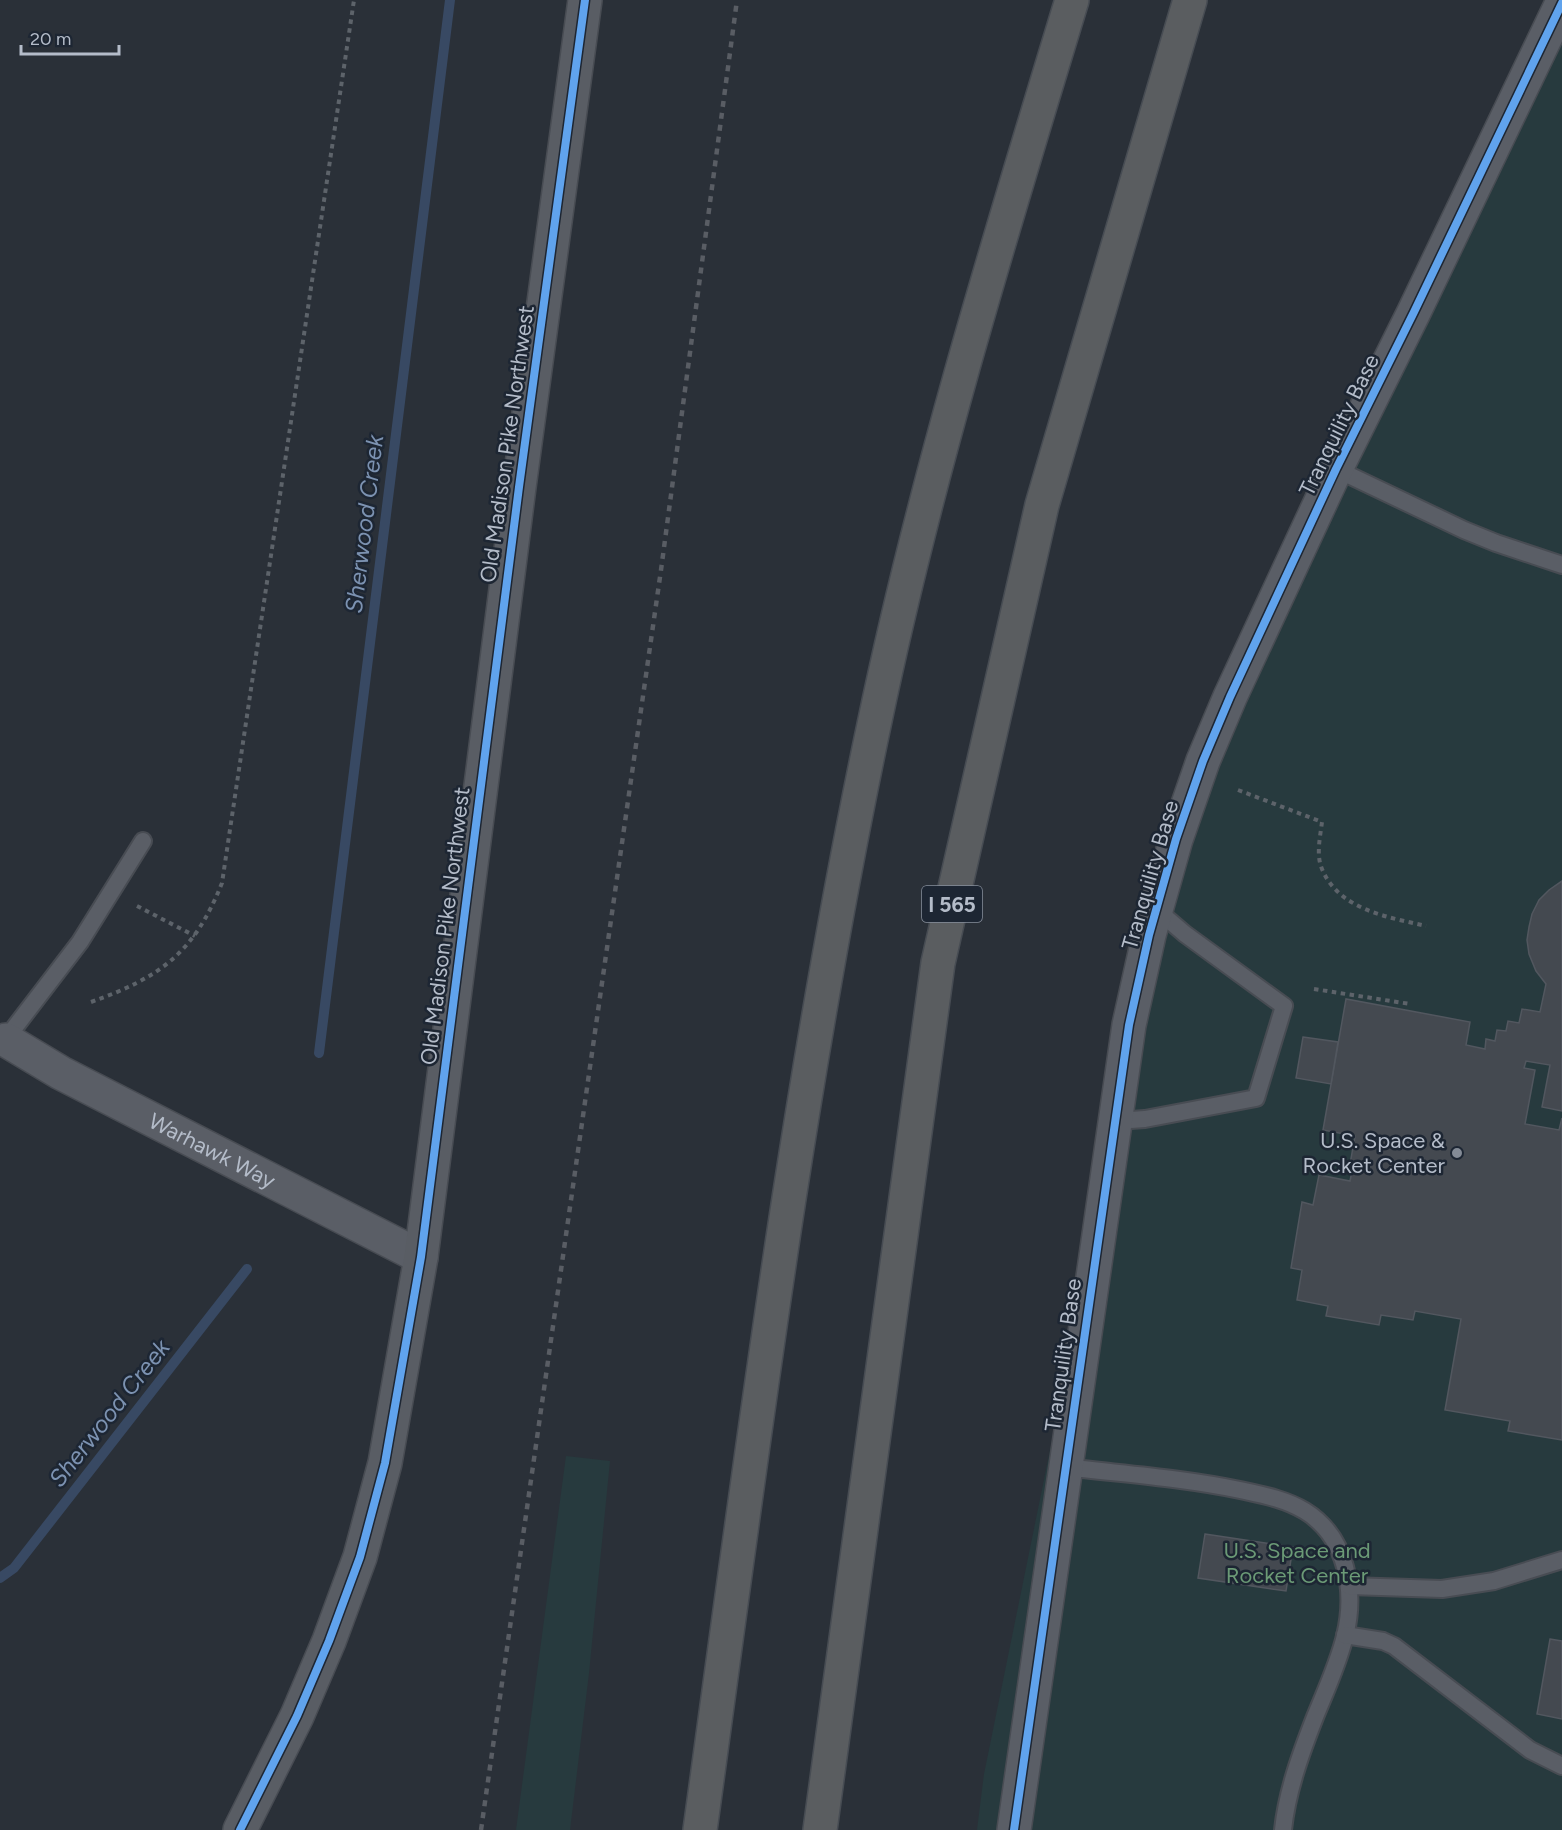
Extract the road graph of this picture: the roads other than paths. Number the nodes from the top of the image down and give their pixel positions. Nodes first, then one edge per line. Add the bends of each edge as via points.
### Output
1 (585, 0) edge
2 (1060, 0) edge
3 (1072, 0) edge
4 (1190, 0) edge
5 (1562, 3) edge
6 (1046, 86) junction
7 (1336, 469) junction
8 (1562, 565) edge
9 (143, 841) dead end
10 (1157, 910) junction
11 (3, 1044) edge
12 (1116, 1121) junction
13 (421, 1257) junction
14 (1065, 1467) junction
15 (1562, 1560) edge
16 (1349, 1586) junction
17 (1345, 1635) junction
18 (1562, 1766) edge
19 (240, 1830) edge
20 (700, 1830) edge
21 (820, 1830) edge
22 (1014, 1830) edge
23 (1283, 1830) edge

1 - 13 main road, Old Madison Pike Northwest
2 - 6 highway
3 - 6 highway
4 - 21 highway, I 565 via 1042,505 938,963
5 - 7 street, Tranquility Base
6 - 20 highway via 930,486 874,722 798,1131
7 - 8 lane via 1475,534
7 - 10 street, Tranquility Base via 1208,750 1176,839
9 - 11 lane via 80,942
10 - 12 street, Tranquility Base via 1130,1025
10 - 12 lane via 1284,1006 1256,1098
11 - 13 street, Warhawk Way
12 - 14 street, Tranquility Base
13 - 19 main road, Old Madison Pike Northwest via 385,1463 360,1557 313,1679
14 - 16 lane via 1208,1484 1293,1504 1318,1520 1334,1540
14 - 22 street, Tranquility Base
15 - 16 lane via 1494,1581 1442,1589
16 - 17 lane
17 - 18 lane via 1394,1646 1530,1750
17 - 23 lane via 1296,1770

